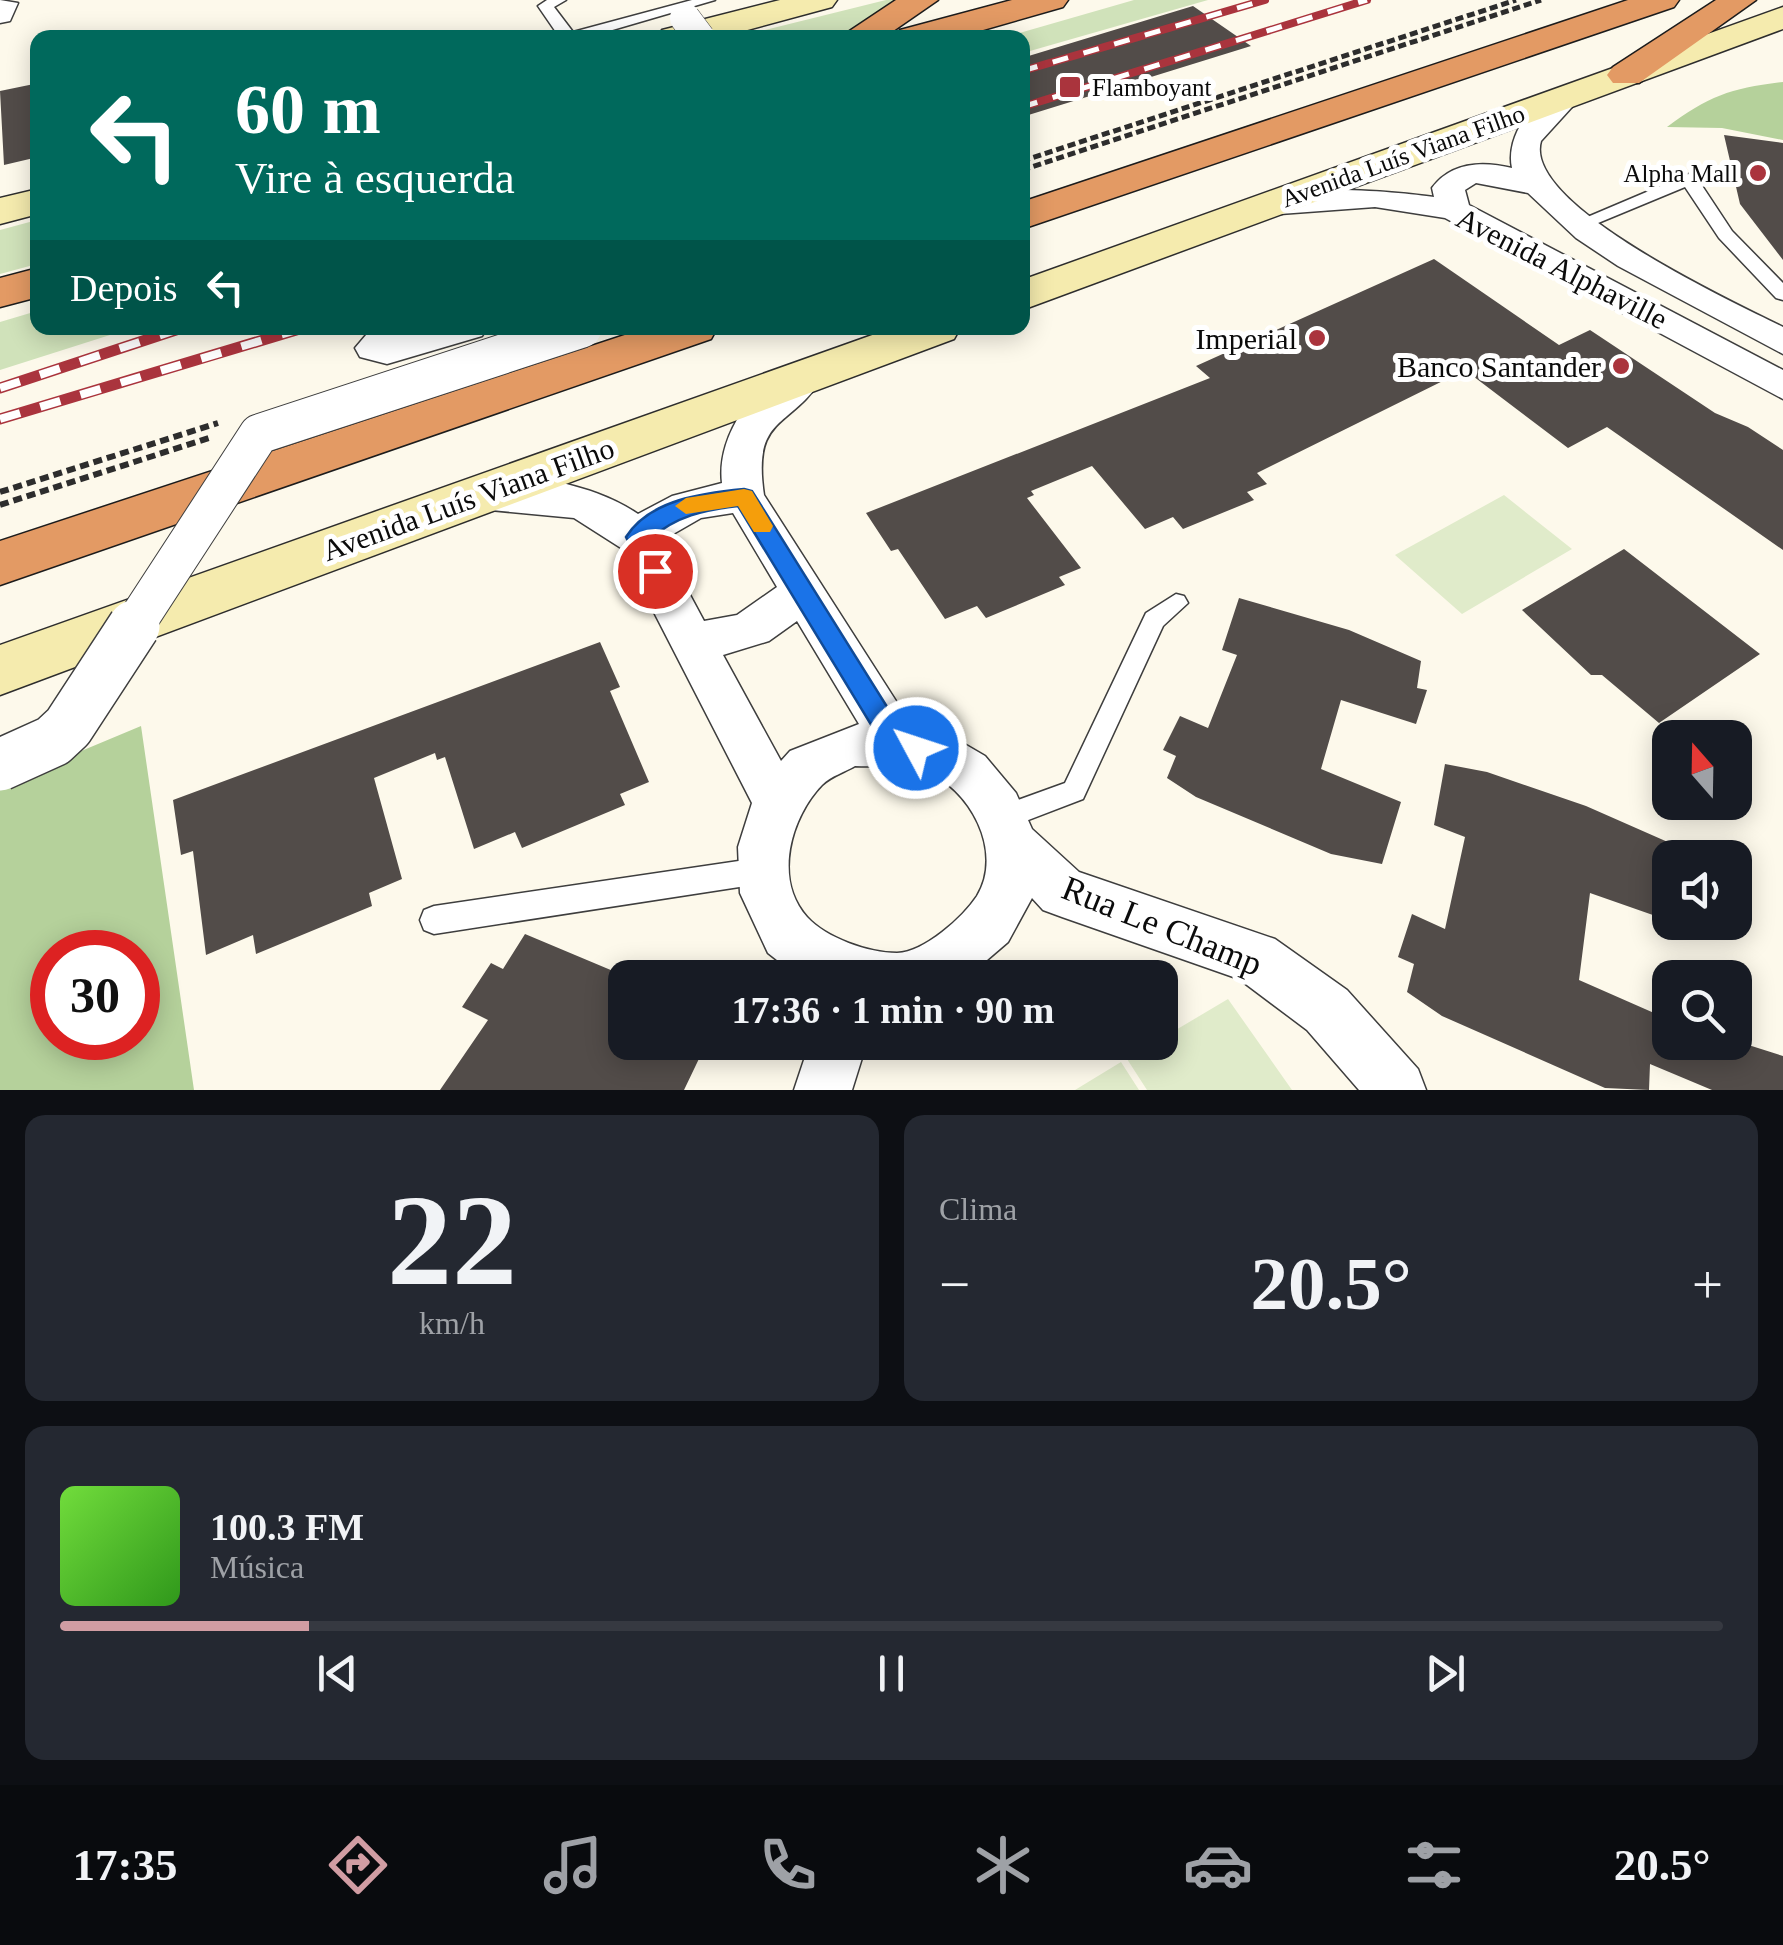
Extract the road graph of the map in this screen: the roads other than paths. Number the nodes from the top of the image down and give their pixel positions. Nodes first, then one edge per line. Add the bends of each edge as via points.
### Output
1 (1, 0) edge
2 (559, 0) edge
3 (708, 0) edge
4 (820, 0) edge
5 (921, 0) edge
6 (1051, 0) edge
7 (1662, 0) edge
8 (1739, 0) edge
9 (0, 15) edge
10 (1783, 17) edge
11 (563, 30) edge
12 (594, 30) edge
13 (690, 30) edge
14 (871, 30) edge
15 (942, 30) edge
16 (1626, 75) junction
17 (1567, 96) junction
18 (1534, 184) junction
19 (30, 203) edge
20 (1268, 205) junction
21 (1454, 210) junction
22 (0, 211) edge
23 (1030, 213) edge
24 (1580, 224) junction
25 (30, 284) edge
26 (0, 293) edge
27 (1030, 293) edge
28 (1783, 294) edge
29 (388, 335) edge
30 (445, 335) edge
31 (561, 335) edge
32 (673, 335) edge
33 (917, 335) edge
34 (1783, 342) edge
35 (804, 377) junction
36 (1783, 386) edge
37 (430, 416) junction
38 (480, 494) junction
39 (744, 497) junction
40 (637, 537) junction
41 (0, 563) edge
42 (802, 588) junction
43 (0, 599) edge
44 (1176, 604) dead end
45 (692, 640) junction
46 (0, 670) edge
47 (896, 743) junction
48 (59, 746) dead end
49 (0, 765) edge
50 (0, 789) edge
51 (776, 801) junction
52 (1007, 831) junction
53 (759, 870) junction
54 (434, 920) dead end
55 (817, 960) edge
56 (951, 960) edge
57 (833, 1060) edge
58 (823, 1090) edge
59 (1397, 1090) edge

1 - 9 street
2 - 11 lane via 545,6
3 - 12 lane
4 - 13 main road
5 - 14 highway
6 - 15 highway
7 - 23 highway
8 - 16 highway
10 - 16 main road, Avenida Luís Viana Filho
16 - 17 main road, Avenida Luís Viana Filho
17 - 18 street, Avenida Alphaville via 1523,148
17 - 20 main road, Avenida Luís Viana Filho
18 - 21 street via 1471,174 1448,188
18 - 24 street, Avenida Alphaville
19 - 22 main road
20 - 21 street, Avenida Alphaville via 1375,197
20 - 27 main road, Avenida Luís Viana Filho
21 - 36 street, Avenida Alphaville
24 - 28 lane via 1690,179 1725,234
24 - 34 street, Avenida Alphaville
25 - 26 highway
29 - 30 street via 372,348 387,352
31 - 49 street, bridge via 259,434 68,727
32 - 37 highway
33 - 35 main road, Avenida Luís Viana Filho
35 - 38 main road, Avenida Luís Viana Filho
35 - 39 street via 752,424 740,450
37 - 41 highway
37 - 43 highway
38 - 40 street via 574,500 610,514
38 - 46 main road, Avenida Luís Viana Filho
39 - 40 street via 673,510
39 - 42 street
40 - 45 street
42 - 45 street via 756,628
42 - 47 street
44 - 52 lane via 1154,620 1074,791
45 - 51 street
47 - 51 street via 841,751 794,780
47 - 52 street, Rua Le Champ via 937,752 972,774 998,806
48 - 50 street via 52,766
51 - 53 street via 762,834
52 - 56 street via 1011,880 998,914
52 - 59 street, Rua Le Champ via 1062,892 1256,958 1327,1010
53 - 54 lane
53 - 55 street via 768,907 790,939
57 - 58 street

